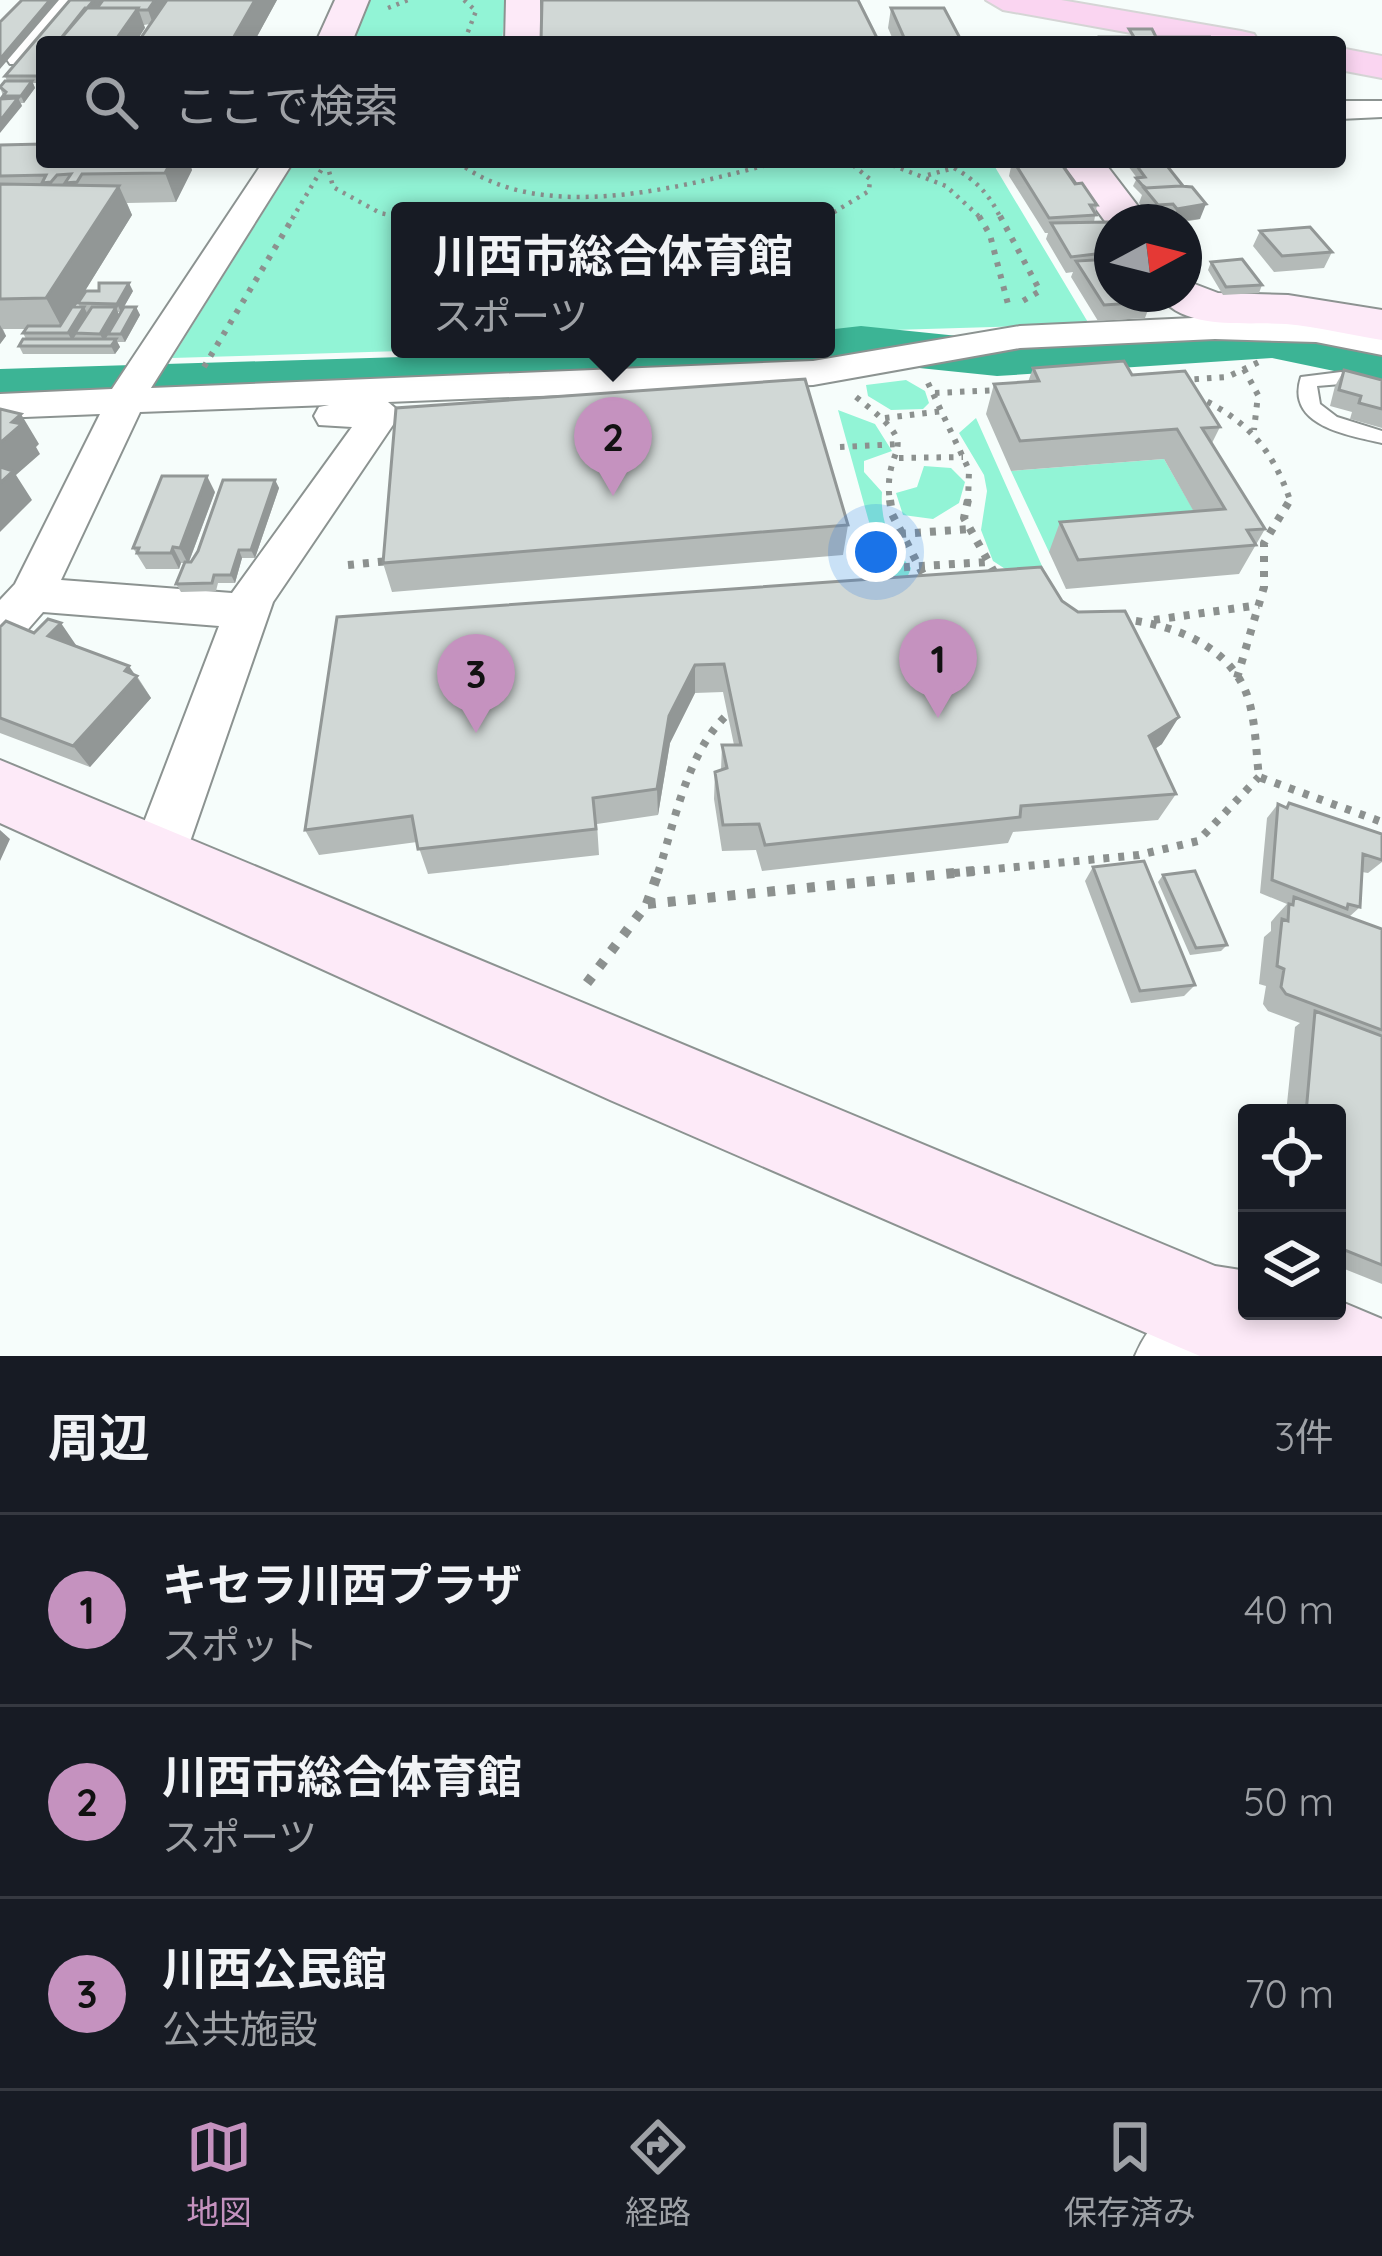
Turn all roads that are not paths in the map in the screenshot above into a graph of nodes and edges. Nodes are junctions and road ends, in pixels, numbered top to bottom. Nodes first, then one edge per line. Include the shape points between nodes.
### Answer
1 (67, 0) edge
2 (352, 0) edge
3 (523, 0) edge
4 (1003, 0) edge
5 (37, 36) edge
6 (337, 36) edge
7 (523, 36) edge
8 (1207, 36) edge
9 (36, 37) edge
10 (19, 58) edge
11 (1346, 60) edge
12 (1382, 67) edge
13 (1382, 109) edge
14 (1346, 110) edge
15 (274, 168) edge
16 (1088, 168) edge
17 (1115, 204) edge
18 (1202, 303) edge
19 (1382, 325) edge
20 (1382, 344) edge
21 (0, 374) edge
22 (1382, 389) edge
23 (130, 393) junction
24 (0, 406) edge
25 (1382, 436) edge
26 (32, 594) junction
27 (248, 611) junction
28 (0, 631) edge
29 (0, 790) edge
30 (157, 860) junction
31 (1262, 1341) edge

1 - 5 street
2 - 6 street
3 - 7 street
4 - 8 main road
9 - 10 street
11 - 12 main road
13 - 14 street
15 - 23 street
16 - 17 street
18 - 19 street
20 - 23 street via 1282,329 1014,321 925,355 844,368 622,382
21 - 23 street
22 - 25 lane via 1328,377 1308,381 1305,394 1325,421
23 - 24 street
23 - 26 street
23 - 27 street via 382,413
26 - 27 street
26 - 28 street
27 - 30 street
29 - 30 street
30 - 31 street

